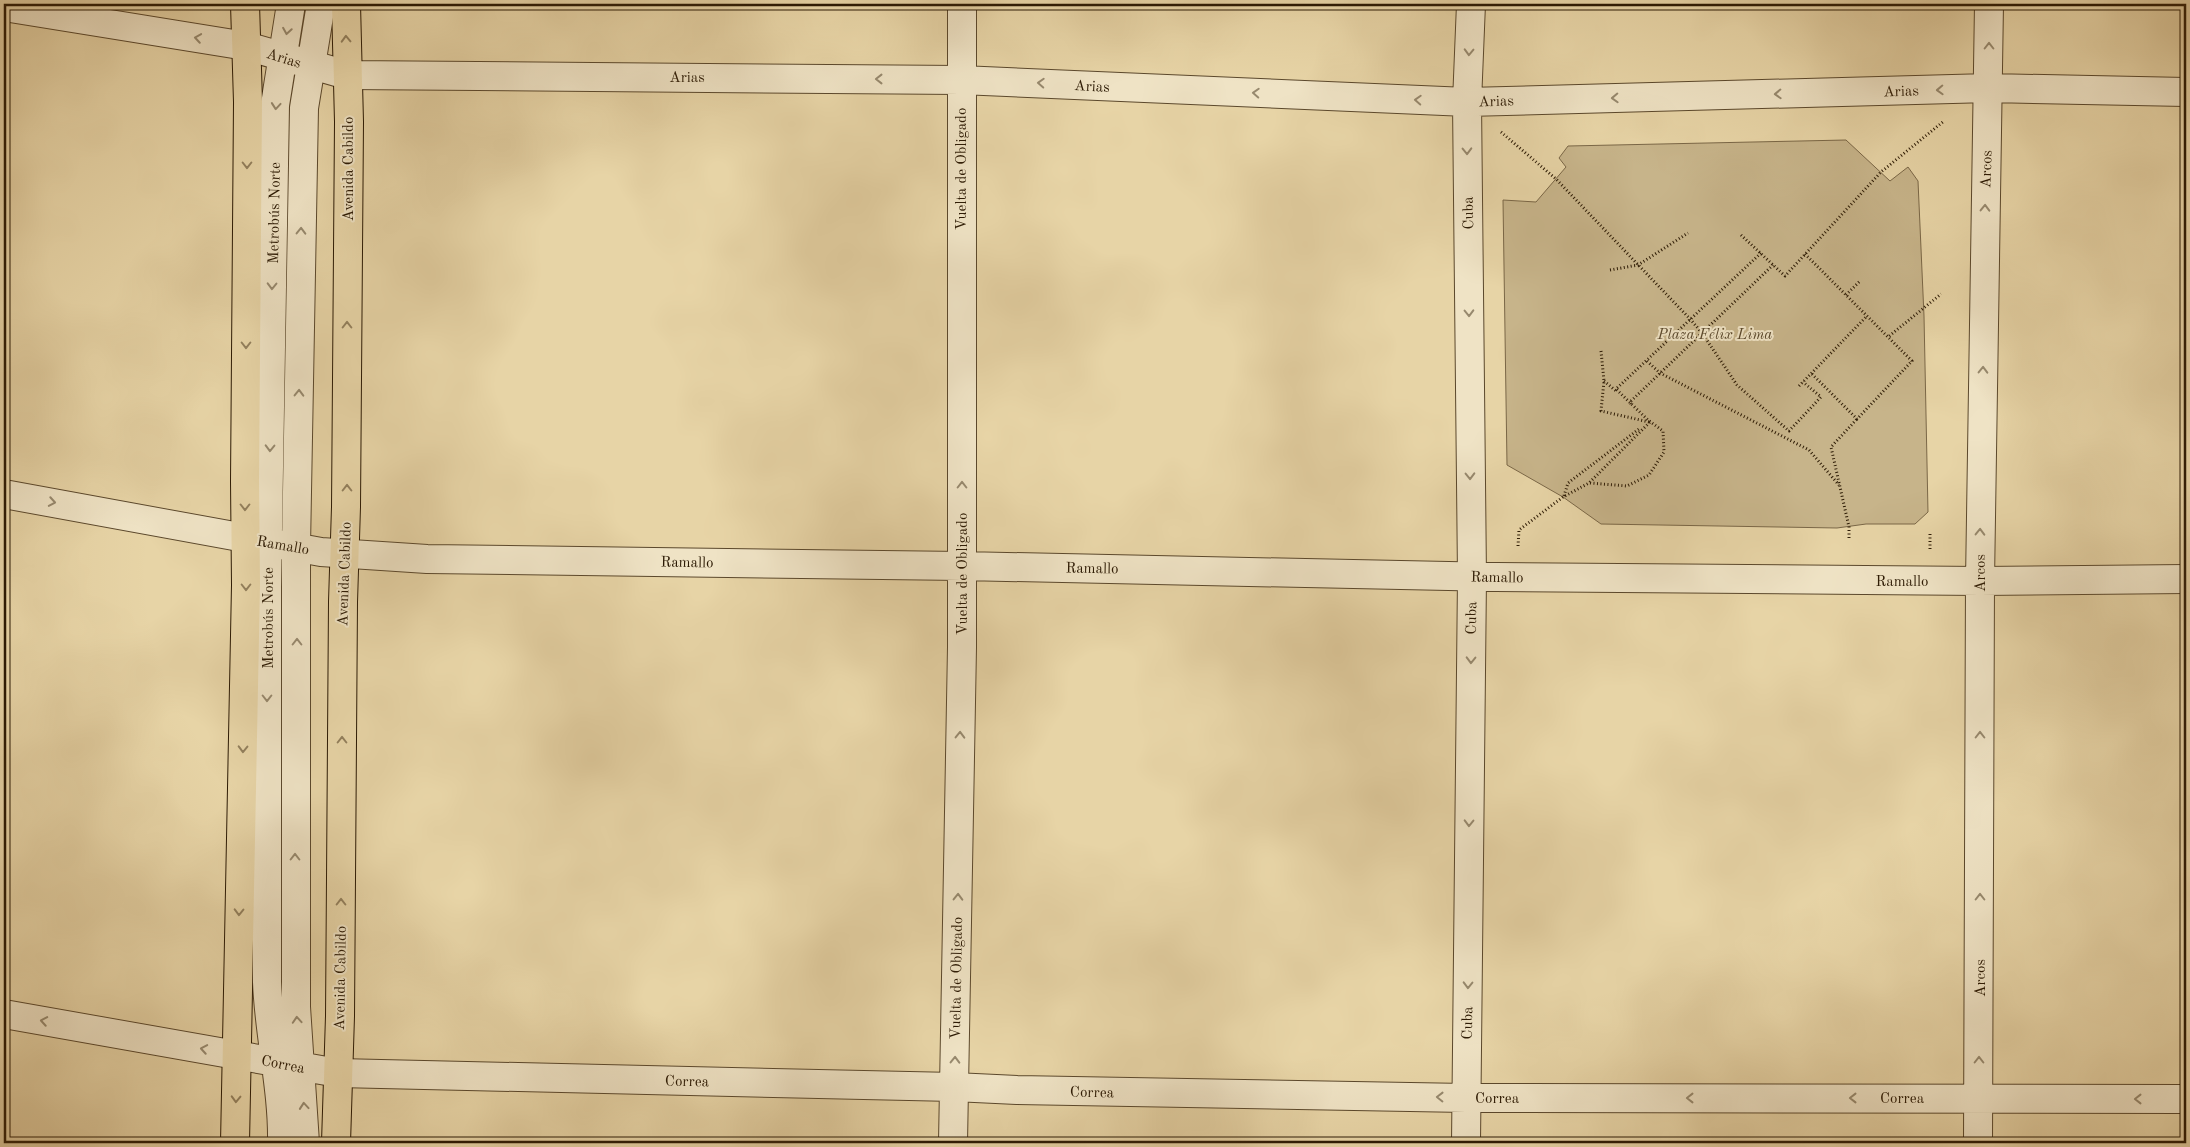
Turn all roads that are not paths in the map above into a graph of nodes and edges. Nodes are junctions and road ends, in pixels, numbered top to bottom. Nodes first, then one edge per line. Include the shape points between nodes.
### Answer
1 (245, 4) edge
2 (291, 4) edge
3 (321, 4) edge
4 (346, 4) edge
5 (962, 4) edge
6 (1471, 4) edge
7 (1989, 4) edge
8 (4, 7) edge
9 (246, 46) junction
10 (283, 58) junction
11 (311, 66) junction
12 (347, 74) junction
13 (961, 80) junction
14 (1989, 88) junction
15 (2186, 92) edge
16 (1467, 102) junction
17 (4, 494) edge
18 (256, 540) junction
19 (296, 547) junction
20 (344, 554) junction
21 (962, 566) junction
22 (1472, 576) junction
23 (2186, 579) edge
24 (1980, 581) junction
25 (4, 1014) edge
26 (237, 1055) junction
27 (288, 1065) junction
28 (338, 1073) junction
29 (954, 1087) junction
30 (1466, 1098) junction
31 (1979, 1098) junction
32 (2186, 1100) edge
33 (235, 1143) edge
34 (282, 1143) edge
35 (305, 1143) edge
36 (336, 1143) edge
37 (953, 1143) edge
38 (1466, 1143) edge
39 (1978, 1143) edge

1 - 9 main road
2 -> 10 street, Metrobús Norte
3 - 11 street, Metrobús Norte
12 -> 4 main road, Avenida Cabildo
5 - 13 street, Vuelta de Obligado
6 -> 16 street, Cuba
14 -> 7 street, Arcos
9 -> 8 street, Arias
9 - 10 street, Arias
9 -> 18 main road
10 - 11 street, Arias
10 -> 18 street, Metrobús Norte via 275,105
11 - 12 street, Arias
19 -> 11 street, Metrobús Norte via 304,108
13 -> 12 street, Arias
20 -> 12 main road, Avenida Cabildo
16 -> 13 street, Arias
21 -> 13 street, Vuelta de Obligado
14 - 15 street, Arias
14 -> 16 street, Arias
24 -> 14 street, Arcos
16 -> 22 street, Cuba
17 -> 18 street, Ramallo
18 - 19 street, Ramallo
18 -> 26 main road via 246,585
18 -> 27 street, Metrobús Norte via 267,982
19 - 20 street, Ramallo
27 -> 19 street, Metrobús Norte via 296,1007
20 - 21 street, Ramallo via 427,560
28 -> 20 main road, Avenida Cabildo
21 - 22 street, Ramallo
29 -> 21 street, Vuelta de Obligado
22 - 24 street, Ramallo
22 -> 30 street, Cuba
23 - 24 street, Ramallo
31 -> 24 street, Arcos
26 -> 25 street, Correa
26 - 27 street, Correa
26 -> 33 main road
27 - 28 street, Correa
27 - 34 street, Metrobús Norte
35 -> 27 street, Metrobús Norte
28 - 29 street, Correa
28 - 36 main road, Avenida Cabildo
30 -> 29 street, Correa
29 - 37 street, Vuelta de Obligado
31 -> 30 street, Correa
30 - 38 street, Cuba
32 -> 31 street, Correa
31 - 39 street, Arcos

